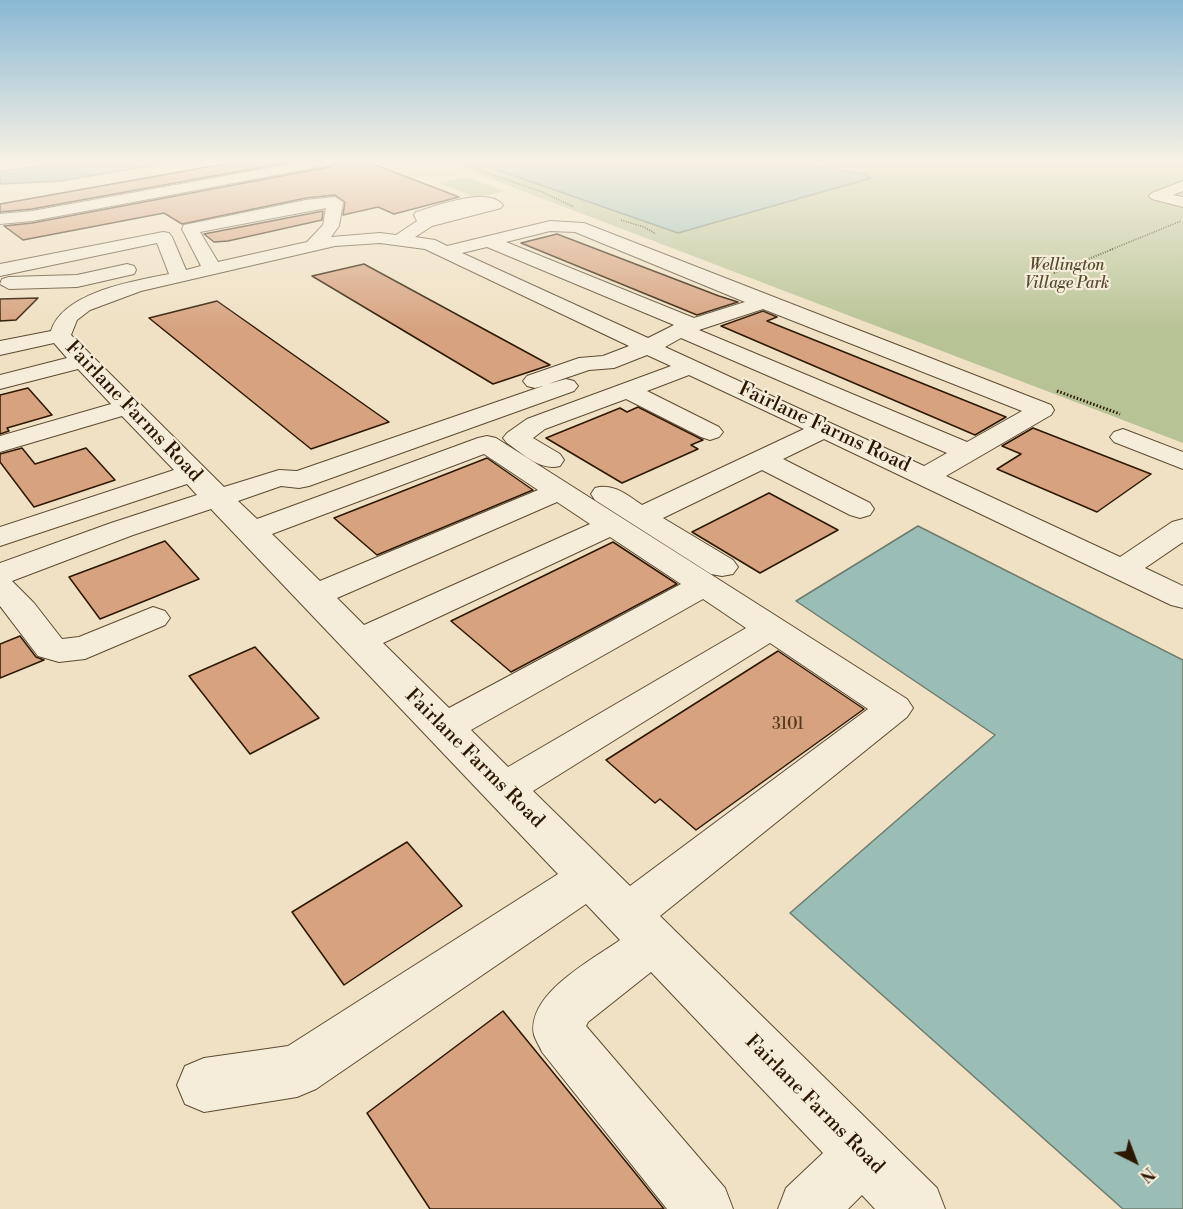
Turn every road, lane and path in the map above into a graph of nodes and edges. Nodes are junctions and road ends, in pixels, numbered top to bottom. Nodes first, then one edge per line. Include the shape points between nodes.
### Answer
1 (17, 217) edge
2 (246, 217) edge
3 (329, 217) edge
4 (0, 219) edge
5 (1183, 220) edge
6 (322, 235) junction
7 (488, 241) junction
8 (239, 245) dead end
9 (448, 251) junction
10 (211, 257) junction
11 (173, 261) junction
12 (0, 270) edge
13 (1054, 273) dead end
14 (0, 283) edge
15 (0, 291) edge
16 (112, 294) junction
17 (764, 302) junction
18 (686, 328) junction
19 (60, 335) junction
20 (650, 346) junction
21 (0, 348) edge
22 (82, 362) junction
23 (606, 363) junction
24 (692, 366) junction
25 (0, 382) edge
26 (627, 390) junction
27 (128, 407) junction
28 (825, 429) junction
29 (710, 432) dead end
30 (1123, 437) dead end
31 (0, 444) edge
32 (968, 452) junction
33 (762, 459) junction
34 (1183, 461) edge
35 (193, 473) junction
36 (926, 476) junction
37 (279, 478) junction
38 (560, 491) junction
39 (217, 499) junction
40 (860, 509) dead end
41 (627, 521) junction
42 (1183, 528) edge
43 (4, 529) edge
44 (250, 532) junction
45 (1123, 569) junction
46 (0, 574) edge
47 (713, 576) junction
48 (313, 596) junction
49 (1183, 598) edge
50 (7, 606) edge
51 (153, 618) dead end
52 (770, 628) junction
53 (358, 641) junction
54 (443, 728) junction
55 (503, 789) junction
56 (590, 877) junction
57 (640, 928) junction
58 (204, 1084) dead end
59 (863, 1154) junction
60 (907, 1206) edge
61 (704, 1209) edge
62 (807, 1209) edge

1 - 4 street
2 - 10 street via 190,229
3 - 6 street
5 - 13 path
6 - 8 street
6 - 9 street, Fairlane Farms Road via 358,239 414,230 429,244
6 - 10 street, Fairlane Farms Road
7 - 9 street
7 - 17 street via 550,226 578,227
7 - 18 street
9 - 20 street, Fairlane Farms Road
10 - 11 street, Fairlane Farms Road
11 - 12 street via 163,237
11 - 14 street via 77,281
11 - 16 street, Fairlane Farms Road
15 - 16 street via 63,289
16 - 19 street, Fairlane Farms Road via 75,311
17 - 18 street
17 - 32 street via 1042,410
18 - 20 street
18 - 32 street
19 - 21 street
19 - 22 street, Fairlane Farms Road
20 - 23 street
20 - 24 street, Fairlane Farms Road
22 - 25 street
22 - 27 street, Fairlane Farms Road
23 - 37 street via 586,363 442,411 282,469
23 - 37 street via 604,372 470,421 299,480
24 - 26 street
24 - 28 street, Fairlane Farms Road
26 - 29 street
26 - 41 street via 536,424 516,438
27 - 31 street
27 - 35 street, Fairlane Farms Road
28 - 33 street
28 - 36 street, Fairlane Farms Road
30 - 34 street
32 - 36 street
33 - 40 street
33 - 41 street
35 - 39 street, Fairlane Farms Road
35 - 43 street
36 - 45 street, Fairlane Farms Road
37 - 39 street
38 - 41 street
38 - 44 street via 487,444
38 - 48 street
39 - 44 street, Fairlane Farms Road
39 - 46 street
41 - 47 street
41 - 53 street
42 - 45 street
44 - 48 street, Fairlane Farms Road
45 - 49 street, Fairlane Farms Road
47 - 52 street
47 - 54 street
48 - 53 street, Fairlane Farms Road
50 - 51 street via 50,648 59,651 85,648
52 - 55 street
52 - 57 street via 894,708
53 - 54 street, Fairlane Farms Road
54 - 55 street, Fairlane Farms Road
55 - 56 street, Fairlane Farms Road
56 - 57 street, Fairlane Farms Road
56 - 58 street via 297,1071
57 - 59 street, Fairlane Farms Road
57 - 61 street via 570,1005 560,1019 560,1035
59 - 60 street, Fairlane Farms Road
59 - 62 street

